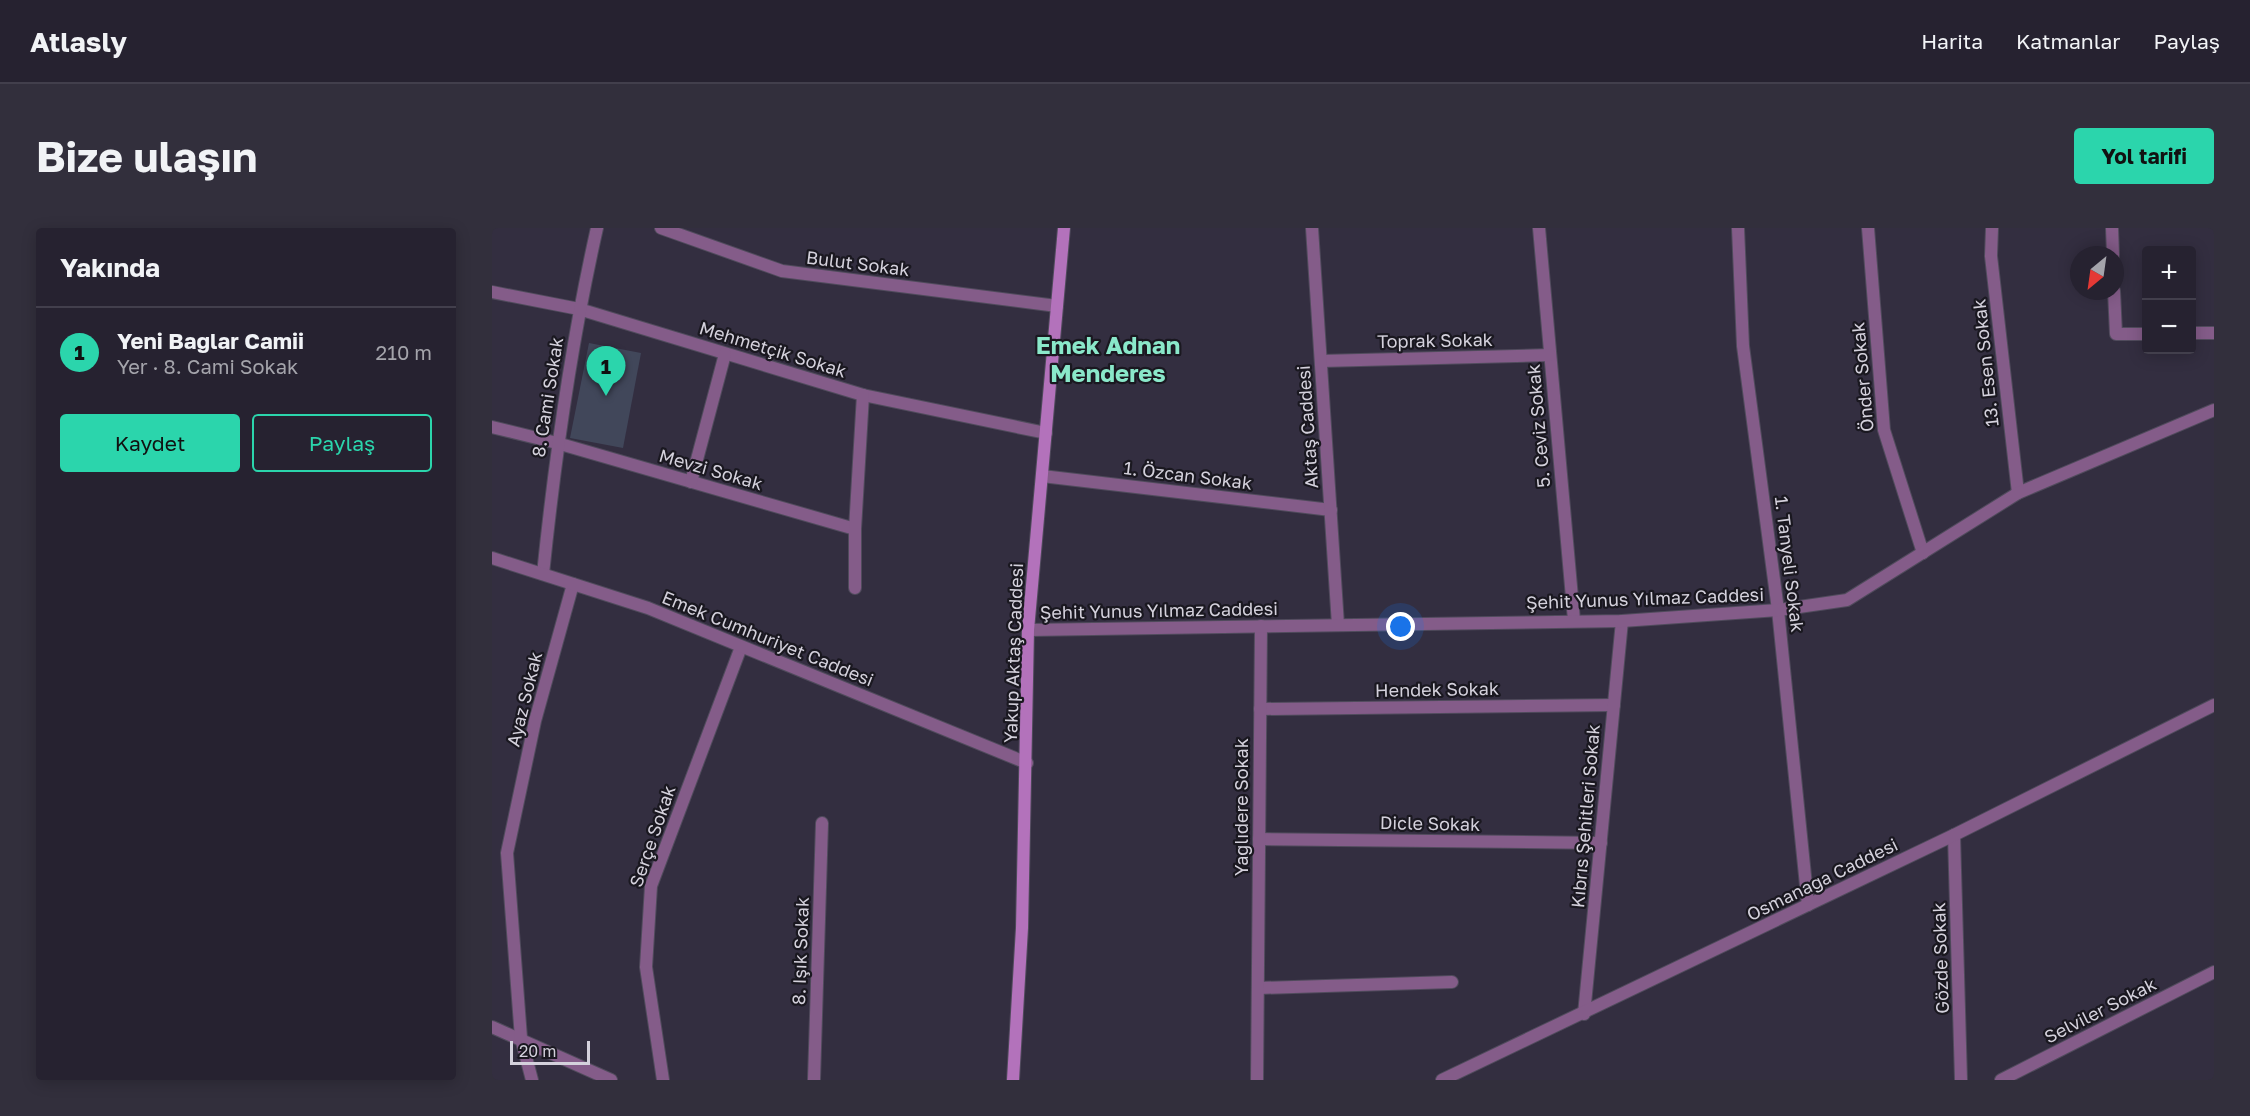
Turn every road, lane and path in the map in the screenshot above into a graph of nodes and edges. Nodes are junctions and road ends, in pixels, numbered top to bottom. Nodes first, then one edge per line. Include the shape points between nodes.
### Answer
1 (597, 228) edge
2 (661, 228) edge
3 (1064, 228) edge
4 (1312, 228) edge
5 (1539, 228) edge
6 (1738, 228) edge
7 (1868, 228) edge
8 (1992, 228) edge
9 (2112, 228) edge
10 (2113, 246) edge
11 (492, 291) edge
12 (2114, 300) edge
13 (1057, 306) junction
14 (579, 309) junction
15 (2196, 333) edge
16 (2214, 333) edge
17 (2142, 334) edge
18 (724, 354) junction
19 (1550, 356) junction
20 (1321, 361) junction
21 (863, 395) junction
22 (2214, 410) edge
23 (492, 427) edge
24 (1046, 433) junction
25 (557, 443) junction
26 (1042, 476) junction
27 (691, 482) junction
28 (2018, 493) junction
29 (1331, 510) junction
30 (855, 529) junction
31 (1923, 553) junction
32 (492, 558) edge
33 (543, 574) junction
34 (573, 584) junction
35 (855, 588) dead end
36 (1778, 610) junction
37 (1574, 620) junction
38 (1622, 621) junction
39 (1338, 625) junction
40 (1261, 626) junction
41 (1028, 630) junction
42 (741, 647) junction
43 (1614, 705) junction
44 (2214, 705) edge
45 (1260, 710) junction
46 (1027, 763) junction
47 (822, 823) dead end
48 (1954, 835) junction
49 (1259, 839) junction
50 (1600, 843) junction
51 (1808, 905) junction
52 (2214, 972) edge
53 (1452, 982) dead end
54 (1258, 988) junction
55 (1584, 1014) junction
56 (492, 1028) edge
57 (521, 1038) junction
58 (532, 1080) edge
59 (611, 1080) edge
60 (663, 1080) edge
61 (814, 1080) edge
62 (1013, 1080) edge
63 (1257, 1080) edge
64 (1442, 1080) edge
65 (1961, 1080) edge
66 (2001, 1080) edge

1 - 14 street, 8. Cami Sokak
2 - 13 street, Bulut Sokak via 782,271
3 - 13 main road, Yakup Aktaş Caddesi
4 - 20 street, Aktaş Caddesi
5 - 19 street, 5. Ceviz Sokak
6 - 36 street, 1. Tanyeli Sokak via 1743,346
7 - 31 street, Önder Sokak via 1884,430
8 - 28 street, 13. Esen Sokak
9 - 10 street
11 - 14 street, Mehmetçik Sokak
12 - 17 street via 2116,334
13 - 24 main road, Yakup Aktaş Caddesi
14 - 18 street, Mehmetçik Sokak
14 - 25 street, 8. Cami Sokak
15 - 16 street
18 - 21 street, Mehmetçik Sokak
18 - 27 street
19 - 20 street, Toprak Sokak
19 - 37 street, 5. Ceviz Sokak
20 - 29 street, Aktaş Caddesi
21 - 24 street, Mehmetçik Sokak
21 - 30 street
22 - 28 street, Şehit Yunus Yılmaz Caddesi
23 - 25 street, Mevzi Sokak
24 - 26 main road, Yakup Aktaş Caddesi
25 - 27 street, Mevzi Sokak
25 - 33 street, 8. Cami Sokak
26 - 29 street, 1. Özcan Sokak
26 - 41 main road, Yakup Aktaş Caddesi
27 - 30 street, Mevzi Sokak
28 - 31 street, Şehit Yunus Yılmaz Caddesi
29 - 39 street, Aktaş Caddesi
30 - 35 street
31 - 36 street, Şehit Yunus Yılmaz Caddesi via 1847,600
32 - 33 street, Emek Cumhuriyet Caddesi
33 - 34 street, Emek Cumhuriyet Caddesi
34 - 42 street, Emek Cumhuriyet Caddesi via 648,608
34 - 57 street, Ayaz Sokak via 535,721 507,852
36 - 38 street, Şehit Yunus Yılmaz Caddesi
36 - 51 street, 1. Tanyeli Sokak
37 - 38 street, Şehit Yunus Yılmaz Caddesi
37 - 39 street, Şehit Yunus Yılmaz Caddesi
38 - 43 street, Kıbrıs Şehitleri Sokak
39 - 40 street, Şehit Yunus Yılmaz Caddesi
40 - 41 street, Şehit Yunus Yılmaz Caddesi
40 - 45 street, Yağlıdere Sokak
41 - 46 main road, Yakup Aktaş Caddesi
42 - 46 street, Emek Cumhuriyet Caddesi
42 - 60 street, Serçe Sokak via 651,886 646,967
43 - 45 street, Hendek Sokak
43 - 50 street, Kıbrıs Şehitleri Sokak
44 - 48 street, Osmanağa Caddesi
45 - 49 street, Yağlıdere Sokak
46 - 62 main road, Yakup Aktaş Caddesi
47 - 61 street, 8. Işık Sokak
48 - 51 street, Osmanağa Caddesi
48 - 65 street, Gözde Sokak
49 - 50 street, Dicle Sokak
49 - 54 street, Yağlıdere Sokak
50 - 55 street, Kıbrıs Şehitleri Sokak
51 - 55 street, Osmanağa Caddesi
52 - 66 street, Selviler Sokak
53 - 54 street
54 - 63 street, Yağlıdere Sokak
55 - 64 street, Osmanağa Caddesi
56 - 57 street
57 - 58 street, Ayaz Sokak
57 - 59 street

